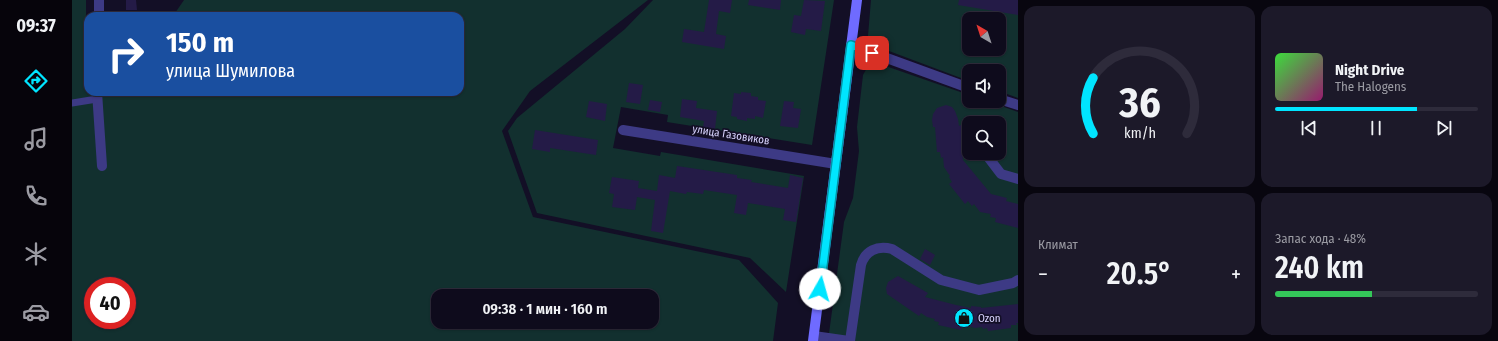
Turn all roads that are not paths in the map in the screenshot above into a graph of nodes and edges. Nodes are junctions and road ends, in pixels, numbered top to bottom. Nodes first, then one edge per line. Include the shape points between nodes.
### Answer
1 (99, 0) edge
2 (857, 0) edge
3 (99, 12) edge
4 (851, 45) junction
5 (962, 85) edge
6 (94, 96) edge
7 (97, 96) edge
8 (1006, 101) edge
9 (72, 103) edge
10 (1018, 105) edge
11 (623, 130) dead end
12 (991, 160) edge
13 (836, 164) junction
14 (102, 166) dead end
15 (1018, 179) edge
16 (1018, 280) edge
17 (813, 339) edge
18 (849, 341) edge

1 - 3 street
2 - 4 street
4 - 5 street
4 - 13 street
6 - 9 lane
7 - 14 street
8 - 10 street
11 - 13 street, улица Газовиков
12 - 15 street via 1002,174
13 - 17 street
16 - 18 street via 979,290 941,280 892,249 877,248 865,256 861,265
17 - 18 street

